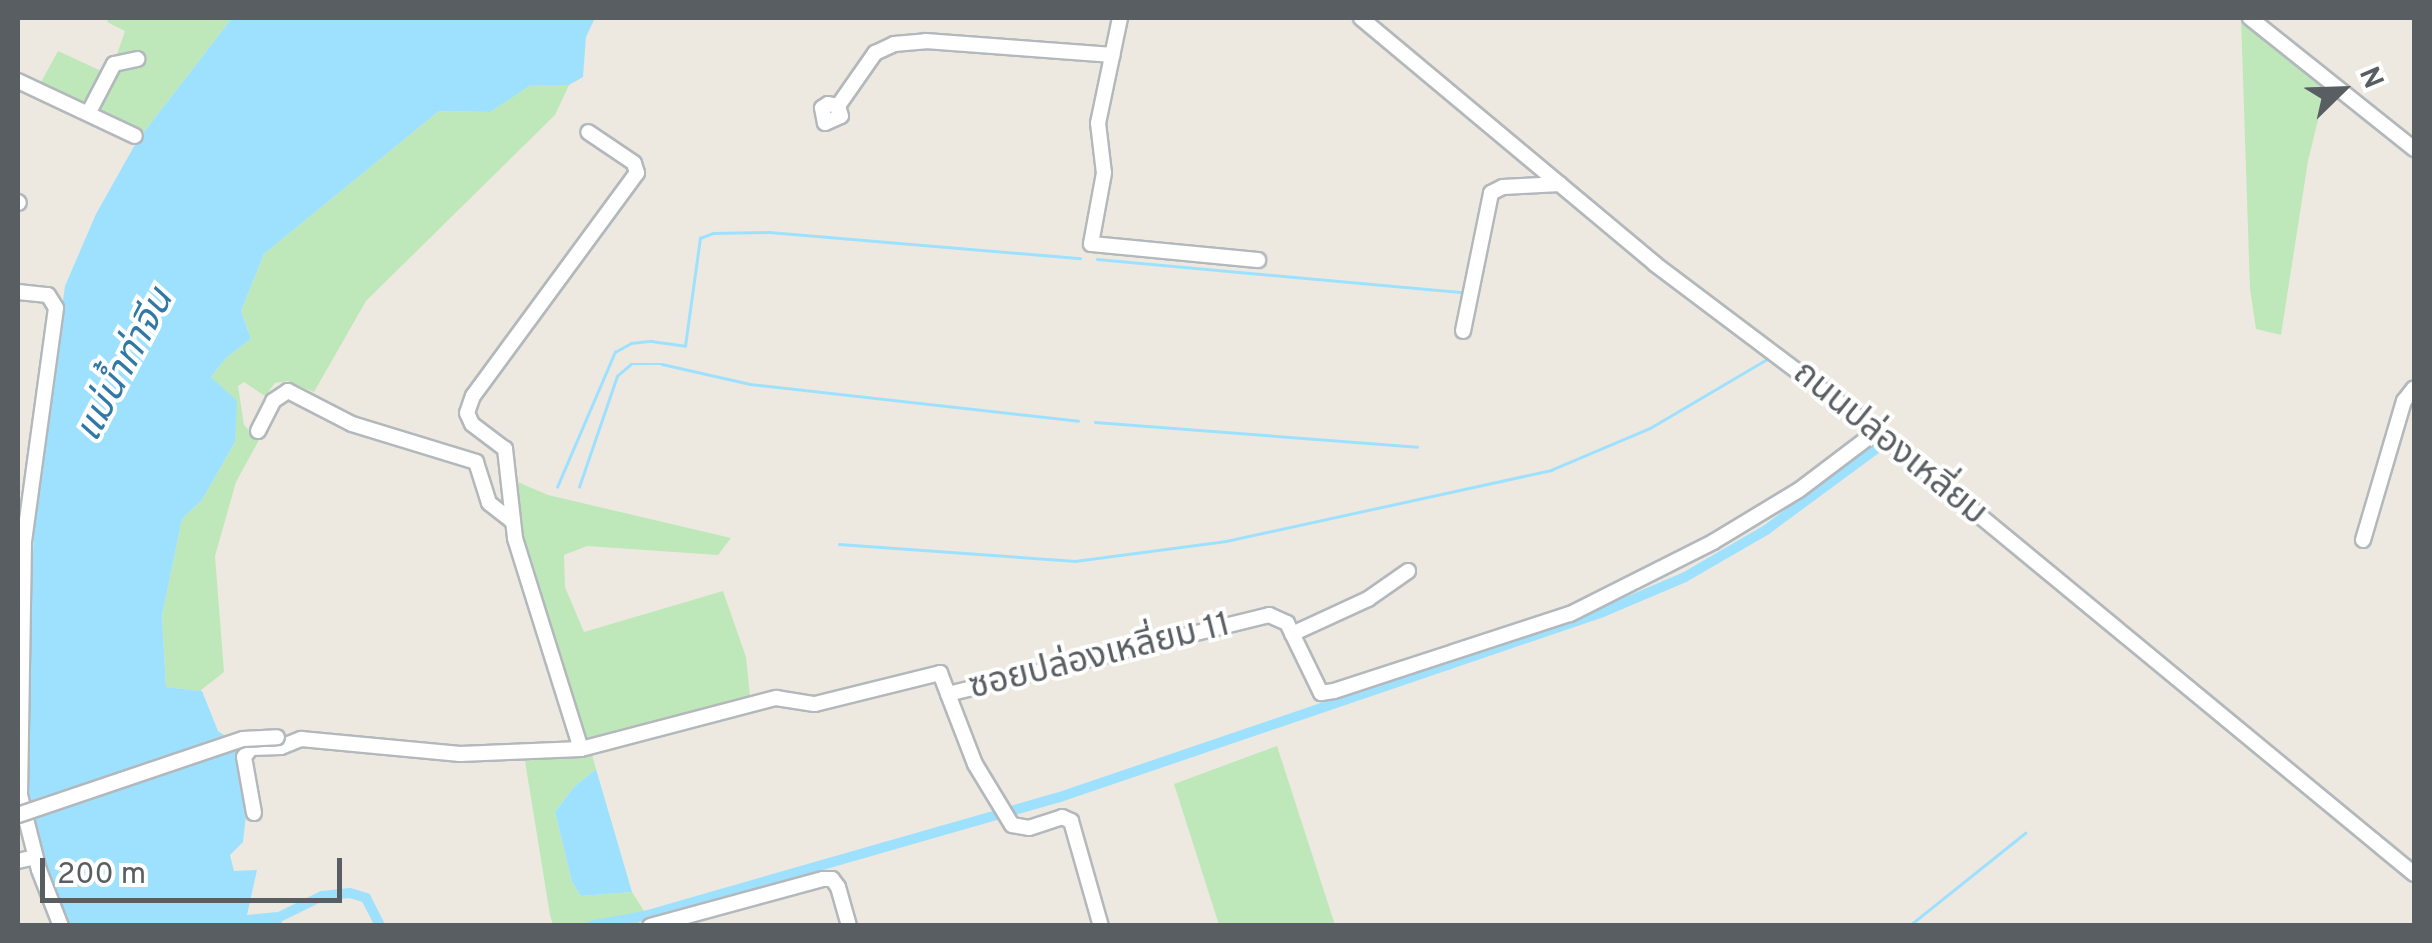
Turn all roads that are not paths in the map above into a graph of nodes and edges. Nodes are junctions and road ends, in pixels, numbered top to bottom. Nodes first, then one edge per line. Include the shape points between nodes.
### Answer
1 (1120, 18) edge
2 (1361, 18) edge
3 (2250, 18) edge
4 (1112, 55) junction
5 (137, 59) dead end
6 (18, 81) edge
7 (838, 106) dead end
8 (89, 112) junction
9 (588, 132) dead end
10 (135, 136) dead end
11 (2414, 149) edge
12 (1560, 184) junction
13 (1258, 260) dead end
14 (18, 292) edge
15 (1464, 331) dead end
16 (2414, 388) edge
17 (258, 431) dead end
18 (1876, 431) junction
19 (511, 520) junction
20 (2363, 540) dead end
21 (1408, 571) dead end
22 (1292, 634) junction
23 (948, 694) junction
24 (301, 739) junction
25 (581, 749) junction
26 (254, 814) dead end
27 (18, 815) edge
28 (35, 857) junction
29 (18, 861) edge
30 (2414, 874) edge
31 (60, 926) edge
32 (650, 926) edge
33 (850, 926) edge
34 (1101, 926) edge

1 - 4 street
2 - 12 street, ถนนปล่องเหลี่ยม
3 - 11 street
4 - 7 street via 894,44 874,53
4 - 13 street via 1098,123 1104,173 1091,244
5 - 8 street via 114,64
6 - 8 street
8 - 10 street
9 - 19 street via 634,163 637,173 468,406 470,422 505,449
12 - 15 street via 1491,193
12 - 18 street, ถนนปล่องเหลี่ยม
14 - 28 street via 48,294 56,308 24,541 20,632 20,795
16 - 20 street via 2404,401
17 - 19 street via 272,401 288,392 352,424 476,462 489,503
18 - 22 street via 1799,490 1713,542 1570,614 1322,692
18 - 30 street, ถนนปล่องเหลี่ยม
19 - 25 street
21 - 22 street
22 - 23 street, ซอยปล่องเหลี่ยม 11 via 1280,616 1270,615
23 - 25 street, ซอยปล่องเหลี่ยม 11 via 940,673 815,704 776,698
23 - 34 street via 975,764 1012,825 1070,821
24 - 25 street, ซอยปล่องเหลี่ยม 11 via 460,754
24 - 26 street, ซอยปล่องเหลี่ยม 11 via 244,752
24 - 27 street, bridge via 250,737
28 - 29 street
28 - 31 street
32 - 33 street via 823,878 838,887

